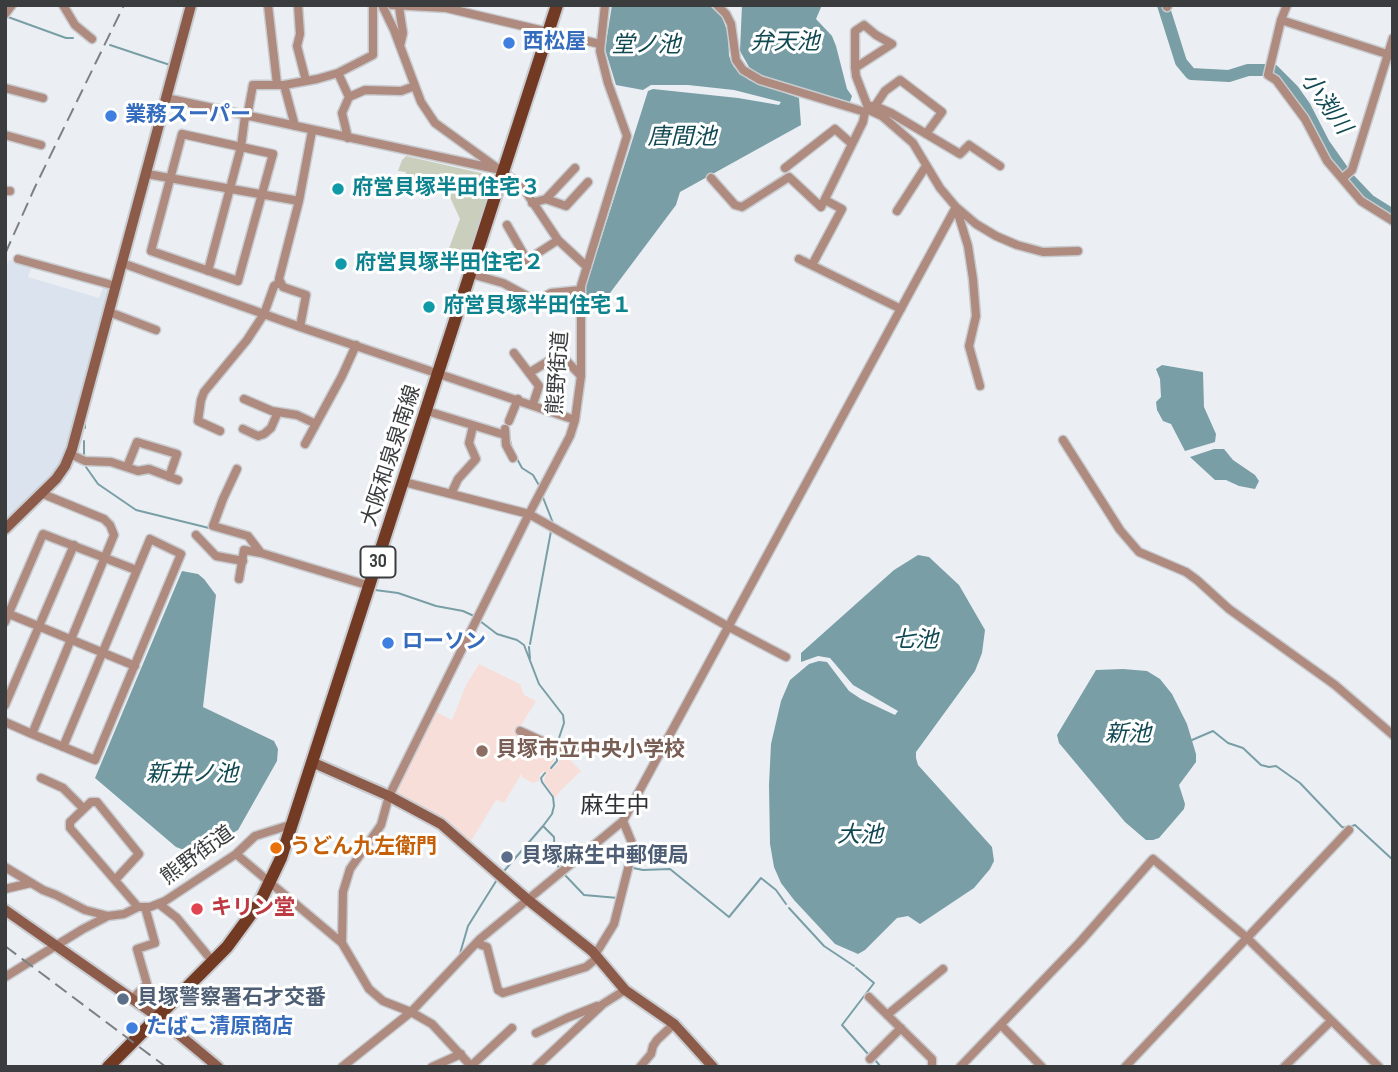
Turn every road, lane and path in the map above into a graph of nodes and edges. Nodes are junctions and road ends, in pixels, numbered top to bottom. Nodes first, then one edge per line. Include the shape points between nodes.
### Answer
1 (12, 5) edge
2 (63, 5) edge
3 (191, 5) edge
4 (268, 5) edge
5 (298, 5) edge
6 (373, 5) edge
7 (382, 5) edge
8 (558, 5) edge
9 (605, 5) edge
10 (717, 5) edge
11 (1287, 5) edge
12 (396, 6) edge
13 (447, 7) edge
14 (5, 14) edge
15 (1281, 19) junction
16 (548, 33) junction
17 (1393, 38) edge
18 (92, 39) dead end
19 (600, 44) junction
20 (400, 46) junction
21 (1390, 55) edge
22 (855, 68) junction
23 (338, 73) junction
24 (306, 81) junction
25 (280, 84) junction
26 (415, 86) junction
27 (5, 88) edge
28 (349, 97) junction
29 (43, 98) dead end
30 (166, 98) junction
31 (869, 108) junction
32 (246, 117) junction
33 (295, 126) junction
34 (312, 131) junction
35 (926, 134) junction
36 (5, 135) edge
37 (348, 138) junction
38 (852, 144) junction
39 (41, 145) dead end
40 (241, 147) junction
41 (926, 166) junction
42 (1000, 166) dead end
43 (575, 167) dead end
44 (785, 168) dead end
45 (502, 171) junction
46 (147, 174) junction
47 (711, 178) dead end
48 (1342, 178) junction
49 (170, 179) junction
50 (588, 182) dead end
51 (230, 190) junction
52 (261, 195) junction
53 (546, 199) junction
54 (825, 200) junction
55 (299, 201) junction
56 (532, 203) junction
57 (956, 207) junction
58 (897, 211) dead end
59 (1393, 221) edge
60 (507, 226) dead end
61 (558, 240) junction
62 (1078, 251) dead end
63 (18, 259) dead end
64 (799, 260) dead end
65 (122, 263) junction
66 (812, 265) junction
67 (587, 267) junction
68 (208, 271) junction
69 (471, 274) junction
70 (281, 282) junction
71 (116, 286) junction
72 (581, 290) junction
73 (901, 309) junction
74 (109, 312) junction
75 (264, 314) junction
76 (300, 327) junction
77 (156, 330) dead end
78 (356, 345) junction
79 (514, 353) dead end
80 (439, 373) junction
81 (530, 373) junction
82 (581, 376) junction
83 (980, 386) dead end
84 (244, 399) dead end
85 (518, 399) junction
86 (534, 404) junction
87 (427, 411) junction
88 (278, 412) junction
89 (575, 420) junction
90 (316, 424) junction
91 (473, 426) junction
92 (243, 429) dead end
93 (506, 429) junction
94 (220, 431) dead end
95 (1063, 440) dead end
96 (305, 444) dead end
97 (70, 454) junction
98 (513, 458) dead end
99 (127, 467) junction
100 (237, 469) dead end
101 (404, 482) junction
102 (43, 494) junction
103 (451, 494) junction
104 (529, 513) junction
105 (5, 529) edge
106 (196, 535) dead end
107 (74, 545) junction
108 (261, 553) junction
109 (105, 558) junction
110 (243, 561) junction
111 (136, 570) junction
112 (239, 579) dead end
113 (370, 586) junction
114 (7, 618) edge
115 (39, 627) junction
116 (729, 627) junction
117 (71, 640) junction
118 (102, 653) junction
119 (786, 657) dead end
120 (135, 666) junction
121 (5, 705) edge
122 (5, 722) edge
123 (520, 731) dead end
124 (32, 734) junction
125 (1393, 735) edge
126 (599, 744) dead end
127 (63, 747) junction
128 (314, 763) junction
129 (41, 778) dead end
130 (389, 796) junction
131 (83, 808) junction
132 (624, 821) junction
133 (293, 824) junction
134 (1349, 830) dead end
135 (236, 854) junction
136 (5, 867) edge
137 (115, 880) junction
138 (31, 883) junction
139 (270, 883) junction
140 (5, 889) edge
141 (528, 900) junction
142 (159, 904) junction
143 (141, 907) junction
144 (5, 910) edge
145 (108, 916) junction
146 (1246, 937) junction
147 (342, 943) junction
148 (476, 943) junction
149 (57, 946) junction
150 (596, 956) junction
151 (213, 962) junction
152 (943, 970) dead end
153 (5, 977) edge
154 (625, 990) junction
155 (869, 998) dead end
156 (132, 999) junction
157 (603, 1004) junction
158 (411, 1012) junction
159 (887, 1015) junction
160 (158, 1017) junction
161 (1331, 1021) junction
162 (674, 1024) junction
163 (1001, 1025) junction
164 (512, 1028) dead end
165 (901, 1028) junction
166 (536, 1033) dead end
167 (461, 1054) junction
168 (872, 1058) dead end
169 (347, 1066) edge
170 (108, 1067) edge
171 (218, 1067) edge
172 (432, 1067) edge
173 (471, 1067) edge
174 (536, 1067) edge
175 (640, 1067) edge
176 (713, 1067) edge
177 (932, 1067) edge
178 (960, 1067) edge
179 (1042, 1067) edge
180 (1125, 1067) edge
181 (1284, 1067) edge
182 (1378, 1067) edge

1 - 14 street
2 - 18 street via 75,25
3 - 30 street
4 - 25 street
5 - 24 street via 297,46
6 - 23 street via 373,55
7 - 20 street
8 - 16 main road, 大阪和泉泉南線 / 30
9 - 19 street, 熊野街道
10 - 31 street via 731,24 736,60 743,69 760,80
11 - 15 street
12 - 13 street
12 - 20 street via 403,33
13 - 16 street
15 - 21 street
15 - 48 street via 1268,75 1305,119
16 - 19 street
16 - 45 main road, 大阪和泉泉南線 / 30
17 - 21 street
19 - 67 street, 熊野街道 via 627,136
20 - 26 street
21 - 48 street via 1352,170
22 - 22 street via 883,50 892,44 864,25 855,31
22 - 31 street
23 - 24 street
23 - 28 street
24 - 25 street
25 - 32 street via 253,85
25 - 33 street
26 - 28 street via 401,91 365,90
26 - 45 street via 435,122
27 - 29 street
28 - 37 street via 342,113
30 - 32 street
30 - 46 street
31 - 35 street via 891,113
31 - 35 street via 900,80 942,112
31 - 38 street
31 - 41 street via 913,143
32 - 33 street
32 - 40 street
33 - 34 street
34 - 37 street
34 - 55 street
35 - 42 street via 960,155 969,145
36 - 39 street
37 - 45 street
38 - 44 street via 835,129
38 - 54 street
40 - 49 street via 182,134
40 - 51 street
40 - 52 street via 273,154
41 - 57 street
41 - 58 street
43 - 53 street
45 - 56 street via 522,186
45 - 69 main road, 大阪和泉泉南線 / 30
46 - 49 street
46 - 65 street
47 - 54 street via 741,207 789,177 821,207
48 - 59 street via 1361,201
49 - 51 street
49 - 68 street via 152,251
50 - 53 street via 566,206
51 - 52 street
51 - 68 street
52 - 55 street
52 - 68 street via 238,281
53 - 56 street
54 - 66 street via 842,209
55 - 70 street
56 - 61 street
57 - 62 street via 976,224 1017,245 1043,252
57 - 73 street
57 - 83 street via 973,279 976,316 969,346
60 - 61 street via 527,260
61 - 67 street
63 - 71 street
64 - 66 street
65 - 71 street
65 - 75 street
66 - 73 street
67 - 72 street, 熊野街道
69 - 72 street via 503,283 531,301 551,293
69 - 80 main road, 大阪和泉泉南線 / 30
70 - 75 street via 274,286
70 - 76 street via 283,287 306,295
71 - 74 street
72 - 82 street, 熊野街道
73 - 116 street
74 - 77 street
74 - 97 street
75 - 76 street
75 - 94 street via 204,392 198,421
76 - 78 street
78 - 80 street
78 - 90 street
79 - 81 street
80 - 85 street
80 - 87 main road, 大阪和泉泉南線 / 30
81 - 82 street via 560,354
81 - 86 street via 539,386
82 - 89 street, 熊野街道
84 - 88 street
85 - 86 street
85 - 93 street
86 - 89 street
87 - 91 street
87 - 101 main road, 大阪和泉泉南線 / 30
88 - 90 street
88 - 92 street via 264,435
89 - 104 street, 熊野街道
90 - 96 street
91 - 93 street
91 - 103 street via 470,443 476,459
93 - 98 street
95 - 125 street via 1139,552 1186,572
97 - 99 street
97 - 102 street
99 - 99 street via 174,478 177,454 137,442
100 - 108 street via 213,526 248,536
101 - 103 street
101 - 113 main road, 大阪和泉泉南線 / 30
102 - 105 street
102 - 109 street via 110,524 114,535
103 - 104 street
104 - 116 street
104 - 130 street, 熊野街道
106 - 110 street via 216,556
107 - 109 street
107 - 114 street via 43,534
107 - 115 street
108 - 110 street via 244,550
108 - 113 street
109 - 111 street
109 - 117 street
110 - 112 street
111 - 118 street
111 - 120 street via 149,539 181,554
113 - 128 main road, 大阪和泉泉南線 / 30
114 - 115 street
115 - 117 street
115 - 121 street
116 - 119 street
116 - 132 street
117 - 118 street
117 - 124 street
118 - 120 street
118 - 127 street
120 - 127 street via 96,760
122 - 124 street
123 - 126 street via 564,751
124 - 127 street
128 - 130 street
128 - 133 main road, 大阪和泉泉南線 / 30
129 - 131 street via 64,788
130 - 141 street via 441,824
130 - 147 street, 熊野街道 via 381,825 350,869 343,892
131 - 137 street via 70,822 71,828
131 - 137 street via 97,802 139,854
132 - 141 street
132 - 150 street via 632,853 614,924
133 - 135 street, 熊野街道 via 255,836
133 - 139 main road, 大阪和泉泉南線 / 30
134 - 146 street
135 - 139 street
135 - 142 street, 熊野街道
136 - 138 street
137 - 143 street
138 - 140 street
138 - 145 street via 85,910
139 - 147 street
139 - 151 main road, 大阪和泉泉南線 / 30 via 247,921
141 - 148 street
141 - 150 street
142 - 143 street, 熊野街道
142 - 151 street via 177,918
143 - 145 street, 熊野街道
143 - 156 street via 155,943 137,949 147,984
144 - 149 street
145 - 149 street, 熊野街道
146 - 161 street
146 - 163 street via 1153,859
146 - 180 street
147 - 158 street via 369,989 383,1001
148 - 150 street via 487,947 498,990 503,993 586,967
148 - 158 street
149 - 153 street, 熊野街道
149 - 156 street
150 - 154 street
151 - 160 main road, 大阪和泉泉南線 / 30
152 - 159 street
154 - 157 street
154 - 162 street
155 - 159 street
156 - 160 street
157 - 166 street
157 - 174 street
158 - 167 street via 432,1024
158 - 169 street
159 - 165 street
160 - 170 main road, 大阪和泉泉南線 / 30
160 - 171 street
161 - 181 street
161 - 182 street
162 - 175 street
162 - 176 street
163 - 178 street
163 - 179 street
164 - 173 street
165 - 168 street
165 - 177 street via 932,1059
167 - 172 street
167 - 173 street

